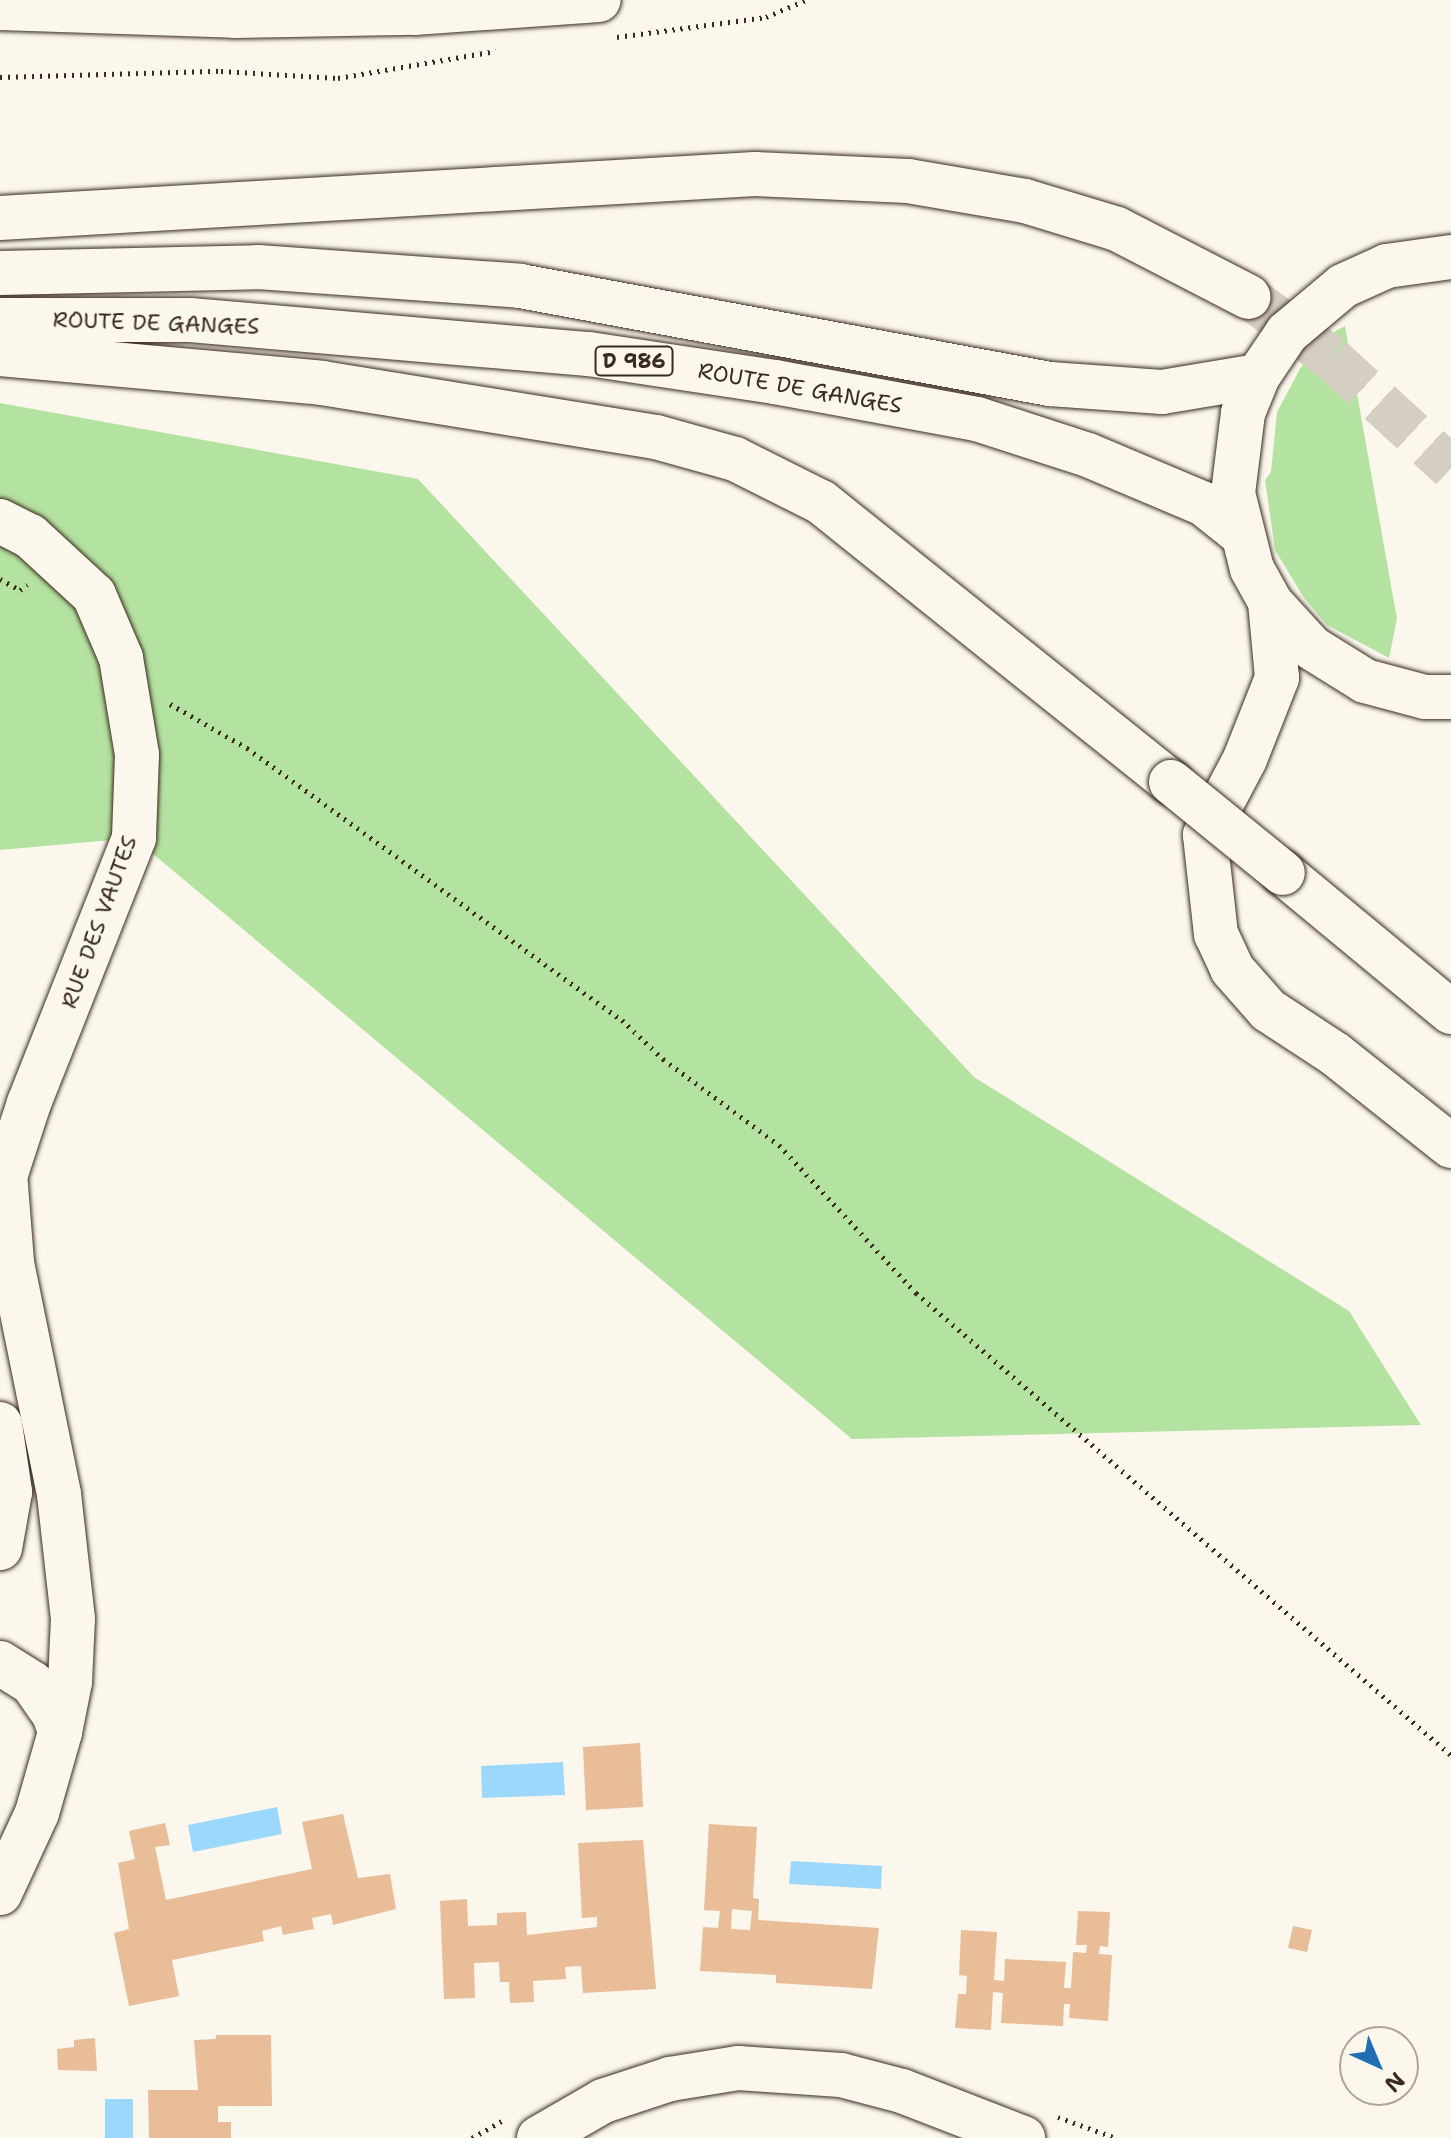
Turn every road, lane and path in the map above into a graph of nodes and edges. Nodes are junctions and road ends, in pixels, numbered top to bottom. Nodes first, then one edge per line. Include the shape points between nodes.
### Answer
1 (599, 0) edge
2 (0, 8) edge
3 (0, 218) edge
4 (1451, 257) edge
5 (0, 273) edge
6 (1249, 297) tunnel mouth
7 (0, 320) edge
8 (0, 354) edge
9 (1258, 376) junction
10 (0, 521) edge
11 (1239, 532) junction
12 (1270, 602) junction
13 (124, 678) junction
14 (1451, 697) edge
15 (1451, 1012) edge
16 (1451, 1146) edge
17 (2, 1183) edge
18 (0, 1424) edge
19 (0, 1548) edge
20 (0, 1663) edge
21 (60, 1732) junction
22 (1451, 1755) edge
23 (0, 1893) edge
24 (539, 2138) edge
25 (1023, 2138) edge

1 - 2 main road via 295,15
3 - 6 main road via 755,174 908,181 1025,201 1117,229
4 - 9 main road via 1387,266 1343,286 1287,333
5 - 9 main road, D 986 via 258,267 520,286 1050,384 1162,392
7 - 11 main road, ROUTE DE GANGES / D 986 via 190,320 589,354 775,382 977,419 1088,455 1204,504
8 - 15 main road, bridge via 322,383 656,437 735,459 821,502
9 - 11 main road via 1234,452
10 - 13 main road, RUE DES VAUTES via 30,536 94,595
11 - 12 main road
12 - 14 main road via 1312,648 1365,681 1425,697
12 - 16 main road via 1277,678 1245,759 1205,835 1216,934 1232,969 1268,1010 1335,1054
13 - 17 main road, RUE DES VAUTES via 137,755 134,838
13 - 22 path via 247,748 622,1020 663,1059 779,1145 916,1293
17 - 21 main road, RUE DES VAUTES via 12,1262 69,1555 70,1682
18 - 19 main road via 10,1492
20 - 21 main road via 32,1683
21 - 23 main road, RUE DES VAUTES via 37,1813
24 - 25 main road via 603,2101 670,2079 738,2068 841,2075 902,2091

